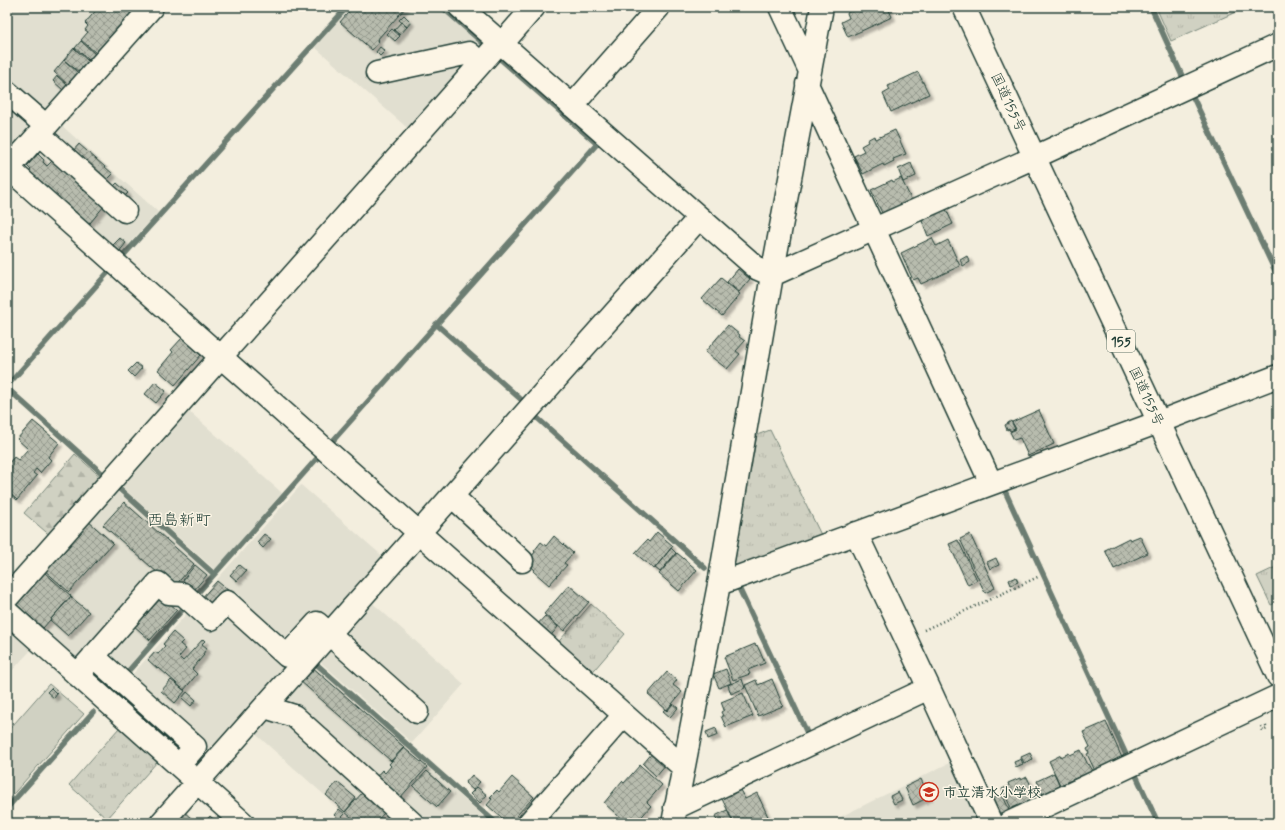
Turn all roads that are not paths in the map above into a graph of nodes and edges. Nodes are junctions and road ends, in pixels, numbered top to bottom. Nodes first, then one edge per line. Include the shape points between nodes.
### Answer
1 (152, 7) edge
2 (460, 7) edge
3 (534, 7) edge
4 (659, 7) edge
5 (780, 7) edge
6 (822, 7) edge
7 (964, 7) edge
8 (500, 44) junction
9 (1278, 45) edge
10 (480, 63) junction
11 (377, 73) dead end
12 (809, 78) junction
13 (7, 92) edge
14 (572, 106) junction
15 (42, 130) junction
16 (1035, 157) junction
17 (8, 168) edge
18 (126, 211) dead end
19 (699, 218) junction
20 (874, 230) junction
21 (772, 275) junction
22 (221, 357) junction
23 (1278, 376) edge
24 (1159, 422) junction
25 (991, 483) junction
26 (452, 496) junction
27 (419, 533) junction
28 (856, 533) junction
29 (522, 561) dead end
30 (719, 584) junction
31 (7, 598) edge
32 (7, 612) edge
33 (329, 634) junction
34 (93, 656) junction
35 (77, 675) junction
36 (1278, 676) edge
37 (929, 688) junction
38 (1278, 696) edge
39 (265, 706) junction
40 (417, 712) dead end
41 (624, 715) junction
42 (179, 765) junction
43 (683, 767) junction
44 (198, 782) junction
45 (674, 816) edge
46 (161, 823) edge
47 (243, 823) edge
48 (412, 823) edge
49 (529, 823) edge
50 (991, 823) edge
51 (1010, 823) edge

1 - 15 main road
2 - 8 main road
3 - 8 main road
4 - 14 main road
5 - 12 main road
6 - 12 main road
7 - 16 main road, 国道155号 / 155
8 - 10 main road
8 - 14 main road
9 - 16 main road
10 - 11 main road via 469,53
10 - 22 main road
12 - 20 main road
12 - 21 main road
13 - 15 main road
14 - 19 main road
15 - 17 main road
15 - 18 main road
16 - 20 main road
16 - 24 main road, 国道155号 / 155
17 - 22 main road
19 - 21 main road via 758,269
19 - 26 main road
20 - 21 main road
20 - 25 main road
21 - 30 main road
22 - 27 main road
22 - 31 main road
23 - 24 main road
24 - 25 main road
24 - 36 main road, 国道155号 / 155
25 - 28 main road
26 - 27 main road
26 - 29 main road
27 - 33 main road
27 - 41 main road
28 - 30 main road
28 - 37 main road
30 - 43 main road
32 - 35 main road
33 - 34 main road via 317,623 287,656 227,602 211,619 183,594 169,593 158,583
33 - 39 main road
33 - 40 main road
34 - 35 main road
34 - 42 main road via 195,747
35 - 42 main road
37 - 45 main road
37 - 50 main road
38 - 51 main road
39 - 44 main road
39 - 48 main road via 294,716
41 - 43 main road
41 - 49 main road
42 - 44 main road
43 - 45 main road
44 - 46 main road
44 - 47 main road

